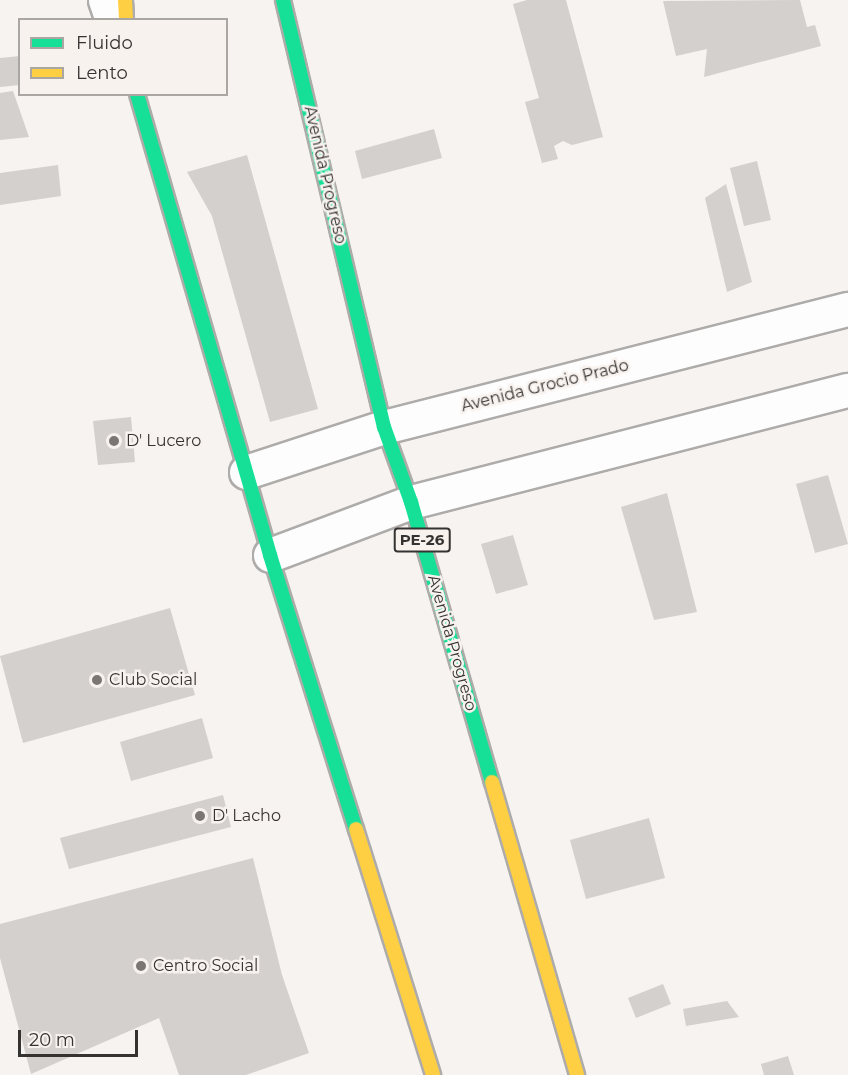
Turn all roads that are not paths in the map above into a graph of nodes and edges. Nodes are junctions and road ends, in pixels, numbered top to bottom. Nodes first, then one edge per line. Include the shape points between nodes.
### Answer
1 (105, 0) edge
2 (125, 0) edge
3 (283, 0) edge
4 (111, 18) edge
5 (126, 18) edge
6 (138, 96) edge
7 (848, 309) edge
8 (848, 390) edge
9 (384, 427) junction
10 (246, 472) junction
11 (411, 502) junction
12 (270, 555) junction
13 (434, 1075) edge
14 (577, 1075) edge

1 - 4 street
2 - 5 highway
3 - 9 highway, Avenida Progreso / PE-26
6 - 10 highway
7 - 9 street, Avenida Grocio Prado
8 - 11 street
9 - 10 street, Avenida Grocio Prado
9 - 11 highway, Avenida Progreso / PE-26
10 - 12 highway
11 - 12 street
11 - 14 highway, Avenida Progreso / PE-26
12 - 13 highway

